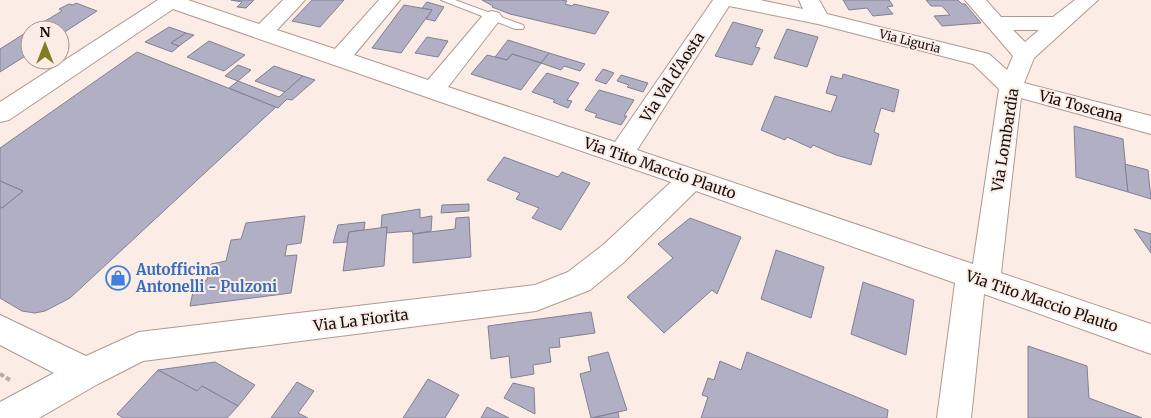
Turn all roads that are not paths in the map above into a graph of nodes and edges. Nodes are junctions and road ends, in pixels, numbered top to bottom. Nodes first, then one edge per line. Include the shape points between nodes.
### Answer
1 (170, 0) edge
2 (295, 0) edge
3 (390, 0) edge
4 (446, 0) edge
5 (723, 0) edge
6 (729, 0) edge
7 (975, 0) edge
8 (1088, 0) edge
9 (814, 9) edge
10 (492, 17) junction
11 (996, 23) junction
12 (1058, 24) junction
13 (519, 27) dead end
14 (263, 32) junction
15 (1024, 55) junction
16 (340, 58) junction
17 (1011, 87) junction
18 (432, 91) junction
19 (0, 114) edge
20 (1151, 125) edge
21 (621, 154) junction
22 (691, 179) junction
23 (978, 279) junction
24 (0, 329) edge
25 (1149, 341) edge
26 (86, 373) junction
27 (6, 418) edge
28 (954, 418) edge

1 - 14 street, Via Tito Maccio Plauto
1 - 19 street
2 - 14 street
3 - 16 street
4 - 10 lane
5 - 21 street, Via Val d'Aosta
6 - 9 street
7 - 11 street
8 - 12 street, Via Lombardia
9 - 17 street, Via Liguria via 981,59
10 - 13 lane
10 - 18 street
11 - 12 street
11 - 15 street
12 - 15 street, Via Lombardia
14 - 16 street, Via Tito Maccio Plauto
15 - 17 street, Via Lombardia
16 - 18 street, Via Tito Maccio Plauto
17 - 20 street, Via Toscana
17 - 23 street, Via Lombardia
18 - 21 street, Via Tito Maccio Plauto
21 - 22 street, Via Tito Maccio Plauto
22 - 23 street, Via Tito Maccio Plauto
22 - 26 street, Via La Fiorita via 613,254 579,281 536,298 139,347
23 - 25 street, Via Tito Maccio Plauto
23 - 28 street, Via Lombardia
24 - 26 street
26 - 27 street, Via La Fiorita

